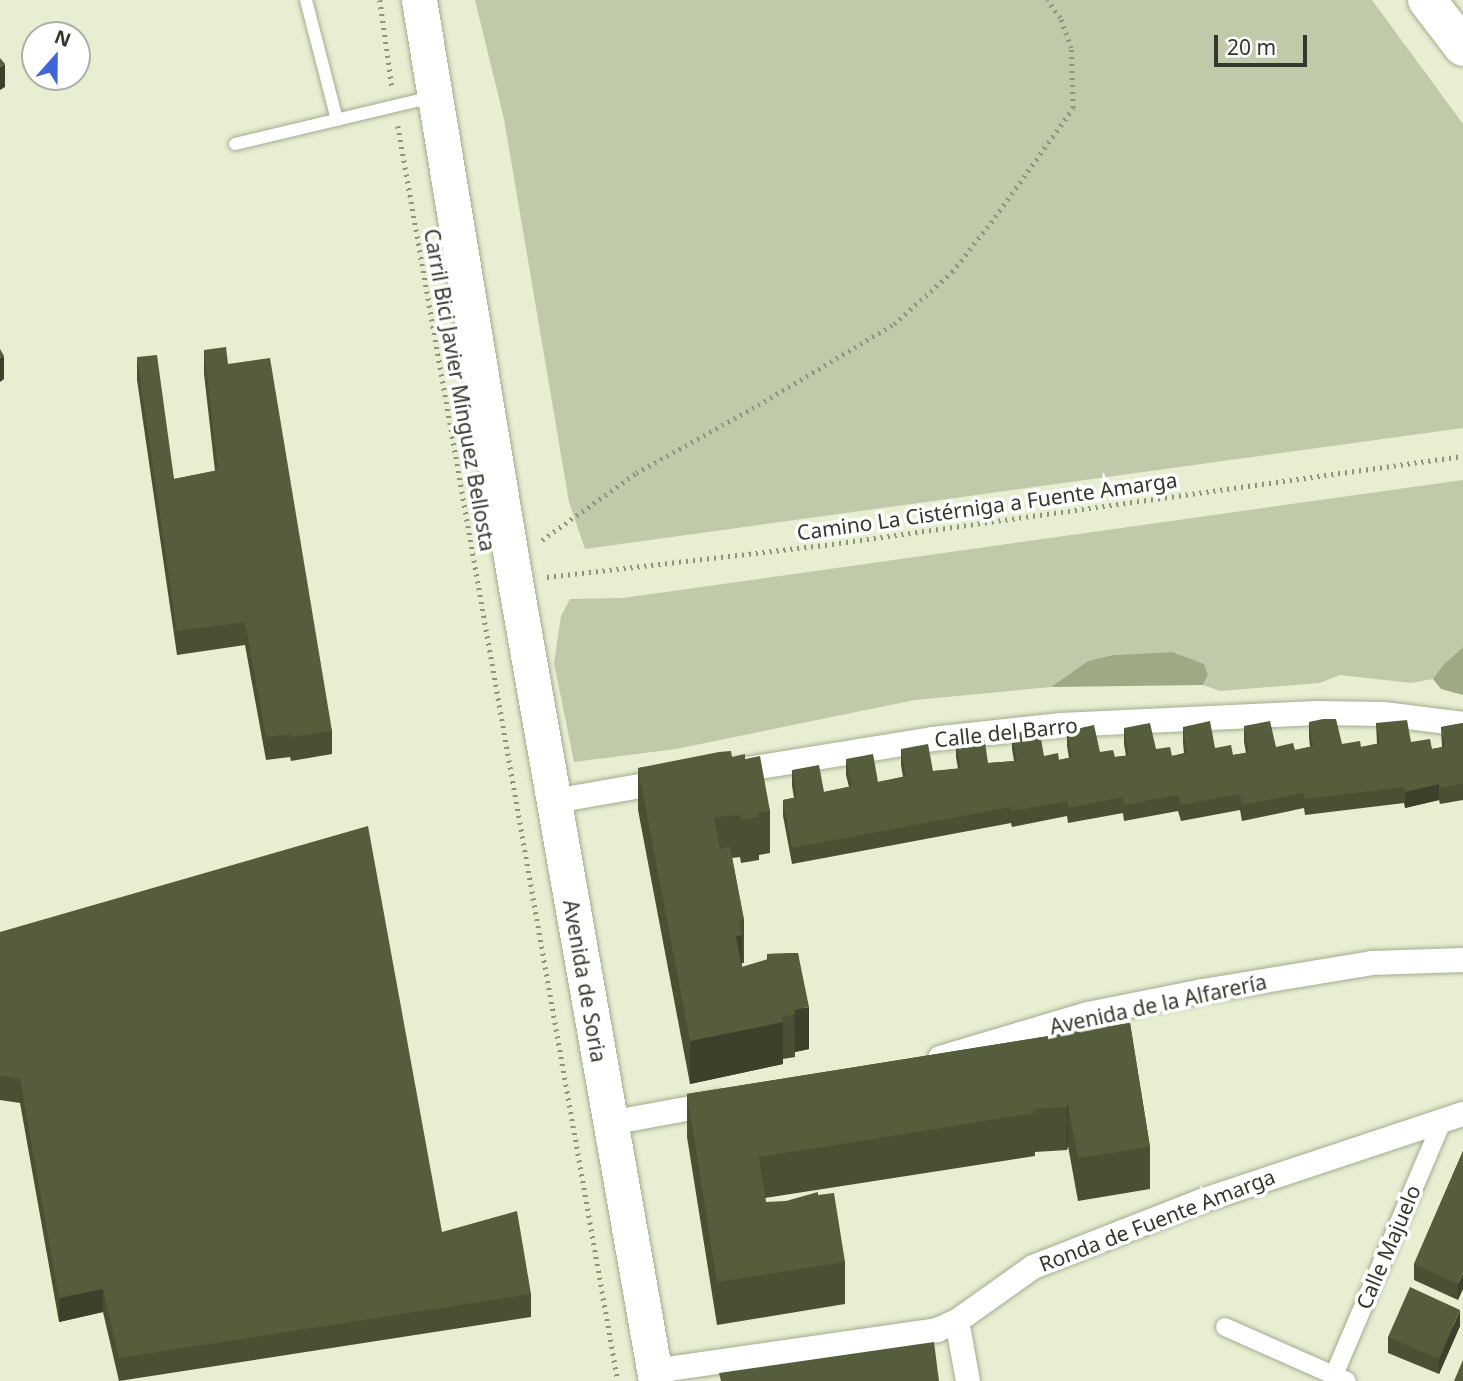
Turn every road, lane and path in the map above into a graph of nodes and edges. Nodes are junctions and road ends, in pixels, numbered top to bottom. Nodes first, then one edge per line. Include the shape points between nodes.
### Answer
1 (306, 0) edge
2 (380, 0) edge
3 (419, 0) edge
4 (1047, 0) edge
5 (1427, 0) edge
6 (1463, 47) edge
7 (434, 97) junction
8 (395, 107) junction
9 (337, 120) junction
10 (235, 144) dead end
11 (1463, 456) edge
12 (513, 570) junction
13 (1463, 724) edge
14 (554, 801) junction
15 (1463, 960) edge
16 (918, 1064) edge
17 (745, 1098) edge
18 (1453, 1116) edge
19 (610, 1122) junction
20 (957, 1321) junction
21 (1225, 1327) dead end
22 (655, 1376) edge
23 (1340, 1378) edge
24 (618, 1381) edge
25 (968, 1381) edge

1 - 9 lane
2 - 8 path, Carril Bici Javier Mínguez Bellosta
3 - 7 main road, Avenida de Soria
4 - 12 path via 1060,18 1071,48 1073,108 952,272 894,324 636,473 557,530
5 - 6 highway
7 - 8 lane
7 - 12 main road, Avenida de Soria
8 - 9 lane
8 - 24 path, Carril Bici Javier Mínguez Bellosta
9 - 10 lane
11 - 12 path, Camino La Cistérniga a Fuente Amarga via 839,543
12 - 14 main road, Avenida de Soria
13 - 14 street, Calle del Barro via 1317,713 1061,725 932,738
14 - 19 main road, Avenida de Soria
15 - 16 street, Avenida de la Alfarería via 1372,963 1203,991 1088,1014
17 - 19 street
18 - 20 street, Ronda de Fuente Amarga via 1201,1201 1032,1267
18 - 23 street, Calle Majuelo
19 - 22 main road, Avenida de Soria
20 - 22 street, Ronda de Fuente Amarga via 937,1330
20 - 25 street
21 - 23 street

